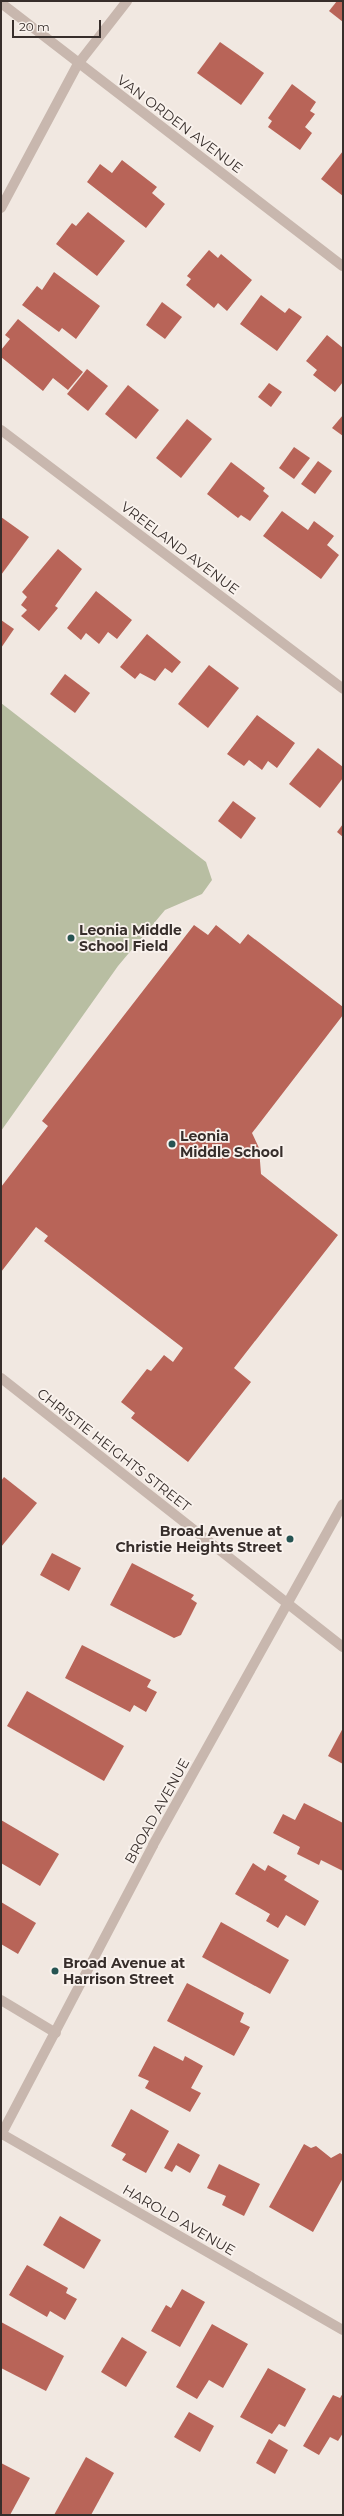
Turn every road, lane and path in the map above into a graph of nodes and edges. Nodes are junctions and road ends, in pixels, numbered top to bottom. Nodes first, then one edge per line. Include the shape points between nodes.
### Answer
1 (127, 1) edge
2 (1, 3) edge
3 (78, 64) junction
4 (1, 208) edge
5 (343, 266) edge
6 (1, 430) edge
7 (343, 689) edge
8 (1, 1379) edge
9 (343, 1504) edge
10 (287, 1604) junction
11 (343, 1647) edge
12 (1, 2000) edge
13 (56, 2033) junction
14 (1, 2134) edge
15 (343, 2330) edge

1 - 3 street
2 - 3 street, VAN ORDEN AVENUE
3 - 4 street
3 - 5 street, VAN ORDEN AVENUE
6 - 7 street, VREELAND AVENUE
8 - 10 street, CHRISTIE HEIGHTS STREET
9 - 10 street, BROAD AVENUE
10 - 11 street, CHRISTIE HEIGHTS STREET
10 - 13 street, BROAD AVENUE via 153,1845
12 - 13 street
13 - 14 street, BROAD AVENUE
14 - 15 street, HAROLD AVENUE

